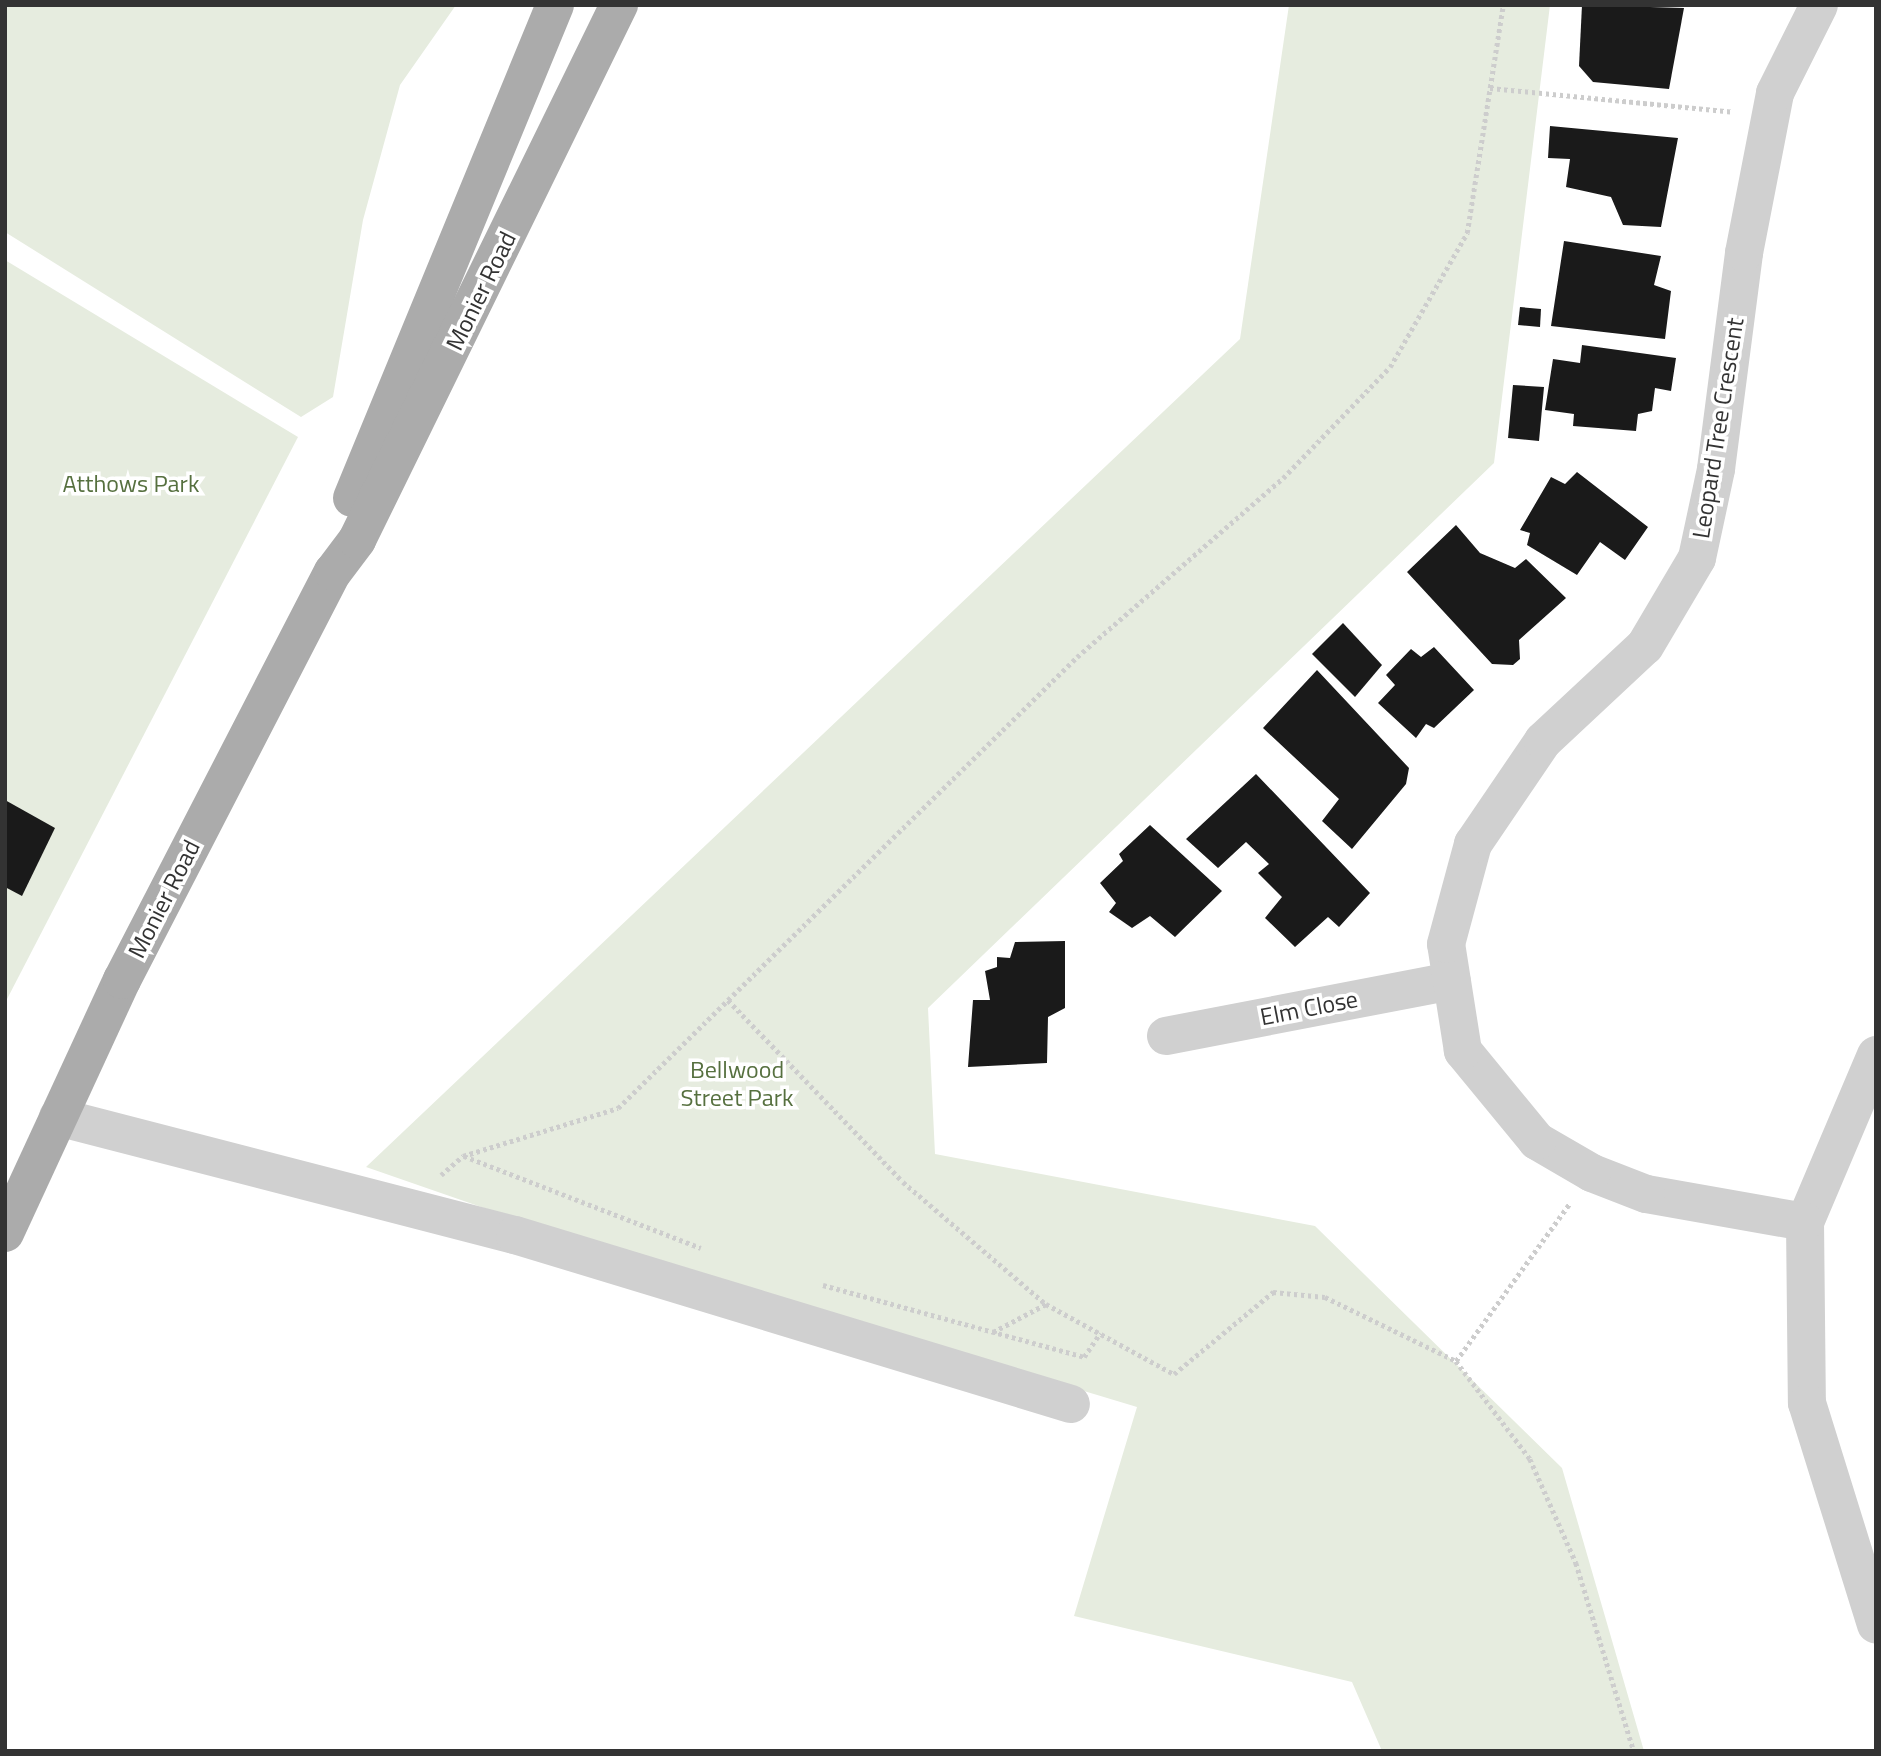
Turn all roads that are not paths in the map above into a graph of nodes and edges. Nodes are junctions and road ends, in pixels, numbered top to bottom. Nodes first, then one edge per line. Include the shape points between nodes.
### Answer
1 (555, 5) edge
2 (620, 5) edge
3 (1819, 5) edge
4 (333, 572) junction
5 (1452, 981) junction
6 (1166, 1036) dead end
7 (1876, 1055) edge
8 (58, 1117) junction
9 (1805, 1222) junction
10 (5, 1233) edge
11 (1071, 1404) dead end
12 (1876, 1625) edge

1 - 4 main road, Monier Road via 339,527
2 - 4 main road, Monier Road via 429,399 357,540
3 - 5 street, Leopard Tree Crescent via 1775,93 1698,558 1645,646 1543,741 1473,844 1446,944
4 - 8 main road, Monier Road via 122,980
5 - 6 street, Elm Close
5 - 9 street, Leopard Tree Crescent via 1464,1051 1537,1141 1592,1173 1646,1194
7 - 9 street
8 - 10 main road, Monier Road
8 - 11 street via 516,1235
9 - 12 street via 1807,1403

